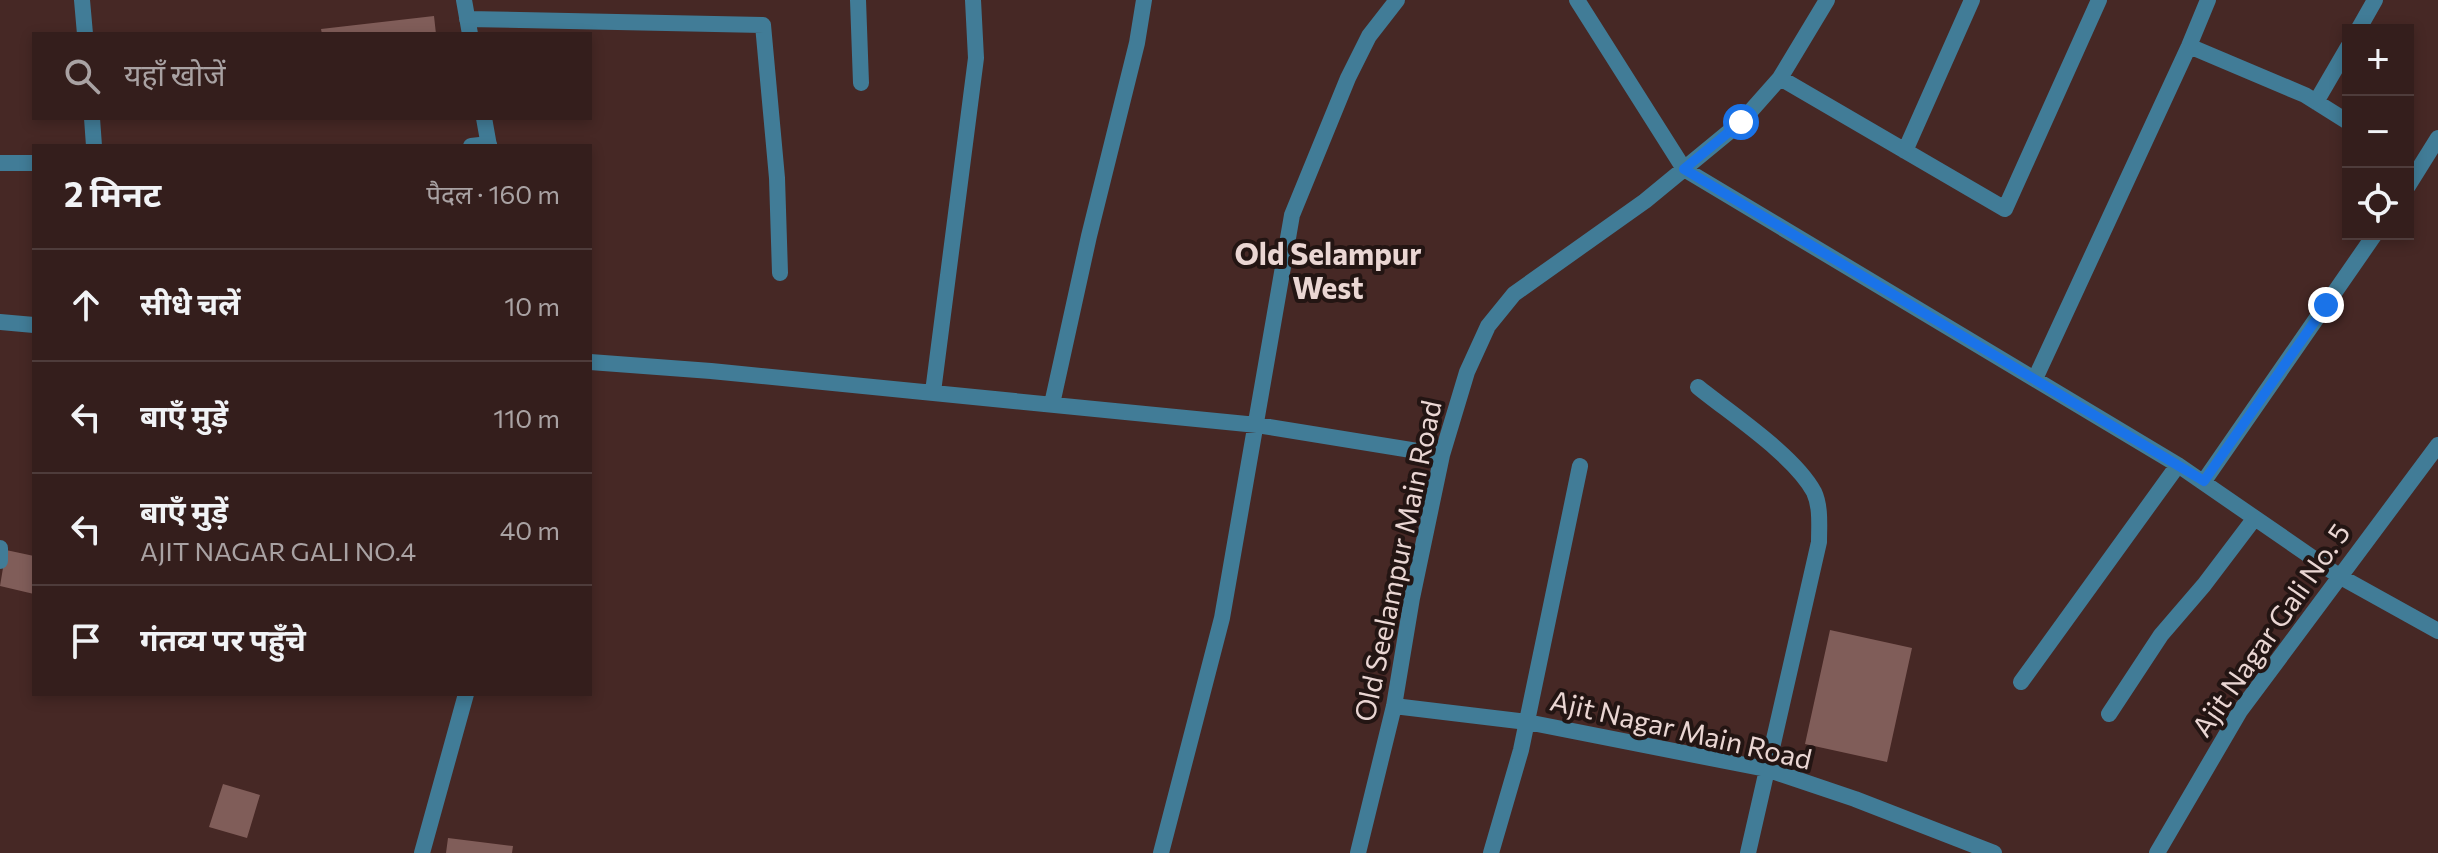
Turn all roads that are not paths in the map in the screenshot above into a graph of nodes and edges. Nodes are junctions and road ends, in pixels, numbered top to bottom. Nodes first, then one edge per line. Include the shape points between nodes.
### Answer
1 (82, 0) edge
2 (464, 0) edge
3 (858, 0) edge
4 (973, 0) edge
5 (1144, 0) edge
6 (1397, 0) edge
7 (1577, 0) edge
8 (1827, 0) edge
9 (1972, 0) edge
10 (2099, 0) edge
11 (2208, 0) edge
12 (2375, 0) edge
13 (2361, 24) edge
14 (469, 26) edge
15 (85, 32) edge
16 (2189, 46) junction
17 (2342, 57) edge
18 (1780, 78) junction
19 (861, 83) dead end
20 (2316, 102) junction
21 (2342, 118) edge
22 (92, 120) edge
23 (484, 120) edge
24 (2438, 138) edge
25 (94, 144) edge
26 (489, 144) edge
27 (1905, 151) junction
28 (2415, 162) edge
29 (0, 163) edge
30 (32, 163) edge
31 (1684, 169) junction
32 (2371, 240) edge
33 (780, 273) dead end
34 (0, 322) edge
35 (32, 325) edge
36 (592, 362) edge
37 (2035, 379) junction
38 (1698, 387) dead end
39 (933, 392) junction
40 (1052, 404) junction
41 (1257, 425) junction
42 (2438, 445) edge
43 (1442, 455) junction
44 (2178, 465) junction
45 (1580, 466) dead end
46 (2204, 481) junction
47 (2254, 519) junction
48 (0, 548) edge
49 (0, 561) edge
50 (2339, 576) junction
51 (2438, 631) edge
52 (2021, 682) dead end
53 (465, 696) edge
54 (1394, 706) junction
55 (2109, 714) dead end
56 (1527, 722) junction
57 (1766, 769) junction
58 (422, 853) edge
59 (1161, 853) edge
60 (1358, 853) edge
61 (1491, 853) edge
62 (1748, 853) edge
63 (1994, 853) edge
64 (2157, 853) edge

1 - 15 street
2 - 14 street
3 - 19 street
4 - 39 street via 976,58
5 - 40 street
6 - 41 street via 1369,36 1348,78 1292,215
7 - 31 street
8 - 18 street, Old Seelampur Main Road
9 - 27 street
10 - 27 street via 2005,209
11 - 16 street
12 - 13 street
14 - 33 street via 763,25
16 - 20 street
16 - 37 street
17 - 20 street
18 - 27 street
18 - 31 street, Old Seelampur Main Road via 1741,122
20 - 21 street
22 - 25 street
23 - 26 street
24 - 28 street
29 - 30 street
31 - 37 street
31 - 43 street, Old Seelampur Main Road via 1514,294 1488,326 1467,372
32 - 46 street
34 - 35 street
36 - 39 street
37 - 44 street
38 - 57 street via 1798,470 1815,494 1819,542
39 - 40 street
40 - 41 street
41 - 43 street
41 - 59 street via 1222,618
42 - 50 street, Ajit Nagar Gali No. 5
43 - 54 street, Old Seelampur Main Road
44 - 46 street
44 - 52 street
45 - 56 street
46 - 47 street
47 - 50 street
47 - 55 street via 2161,635
48 - 49 street
50 - 51 street
50 - 64 street, Ajit Nagar Gali No. 5 via 2240,711
53 - 58 street
54 - 56 street, Ajit Nagar Main Road
54 - 60 street, Old Seelampur Main Road
56 - 57 street, Ajit Nagar Main Road
56 - 61 street
57 - 62 street
57 - 63 street, Ajit Nagar Main Road

